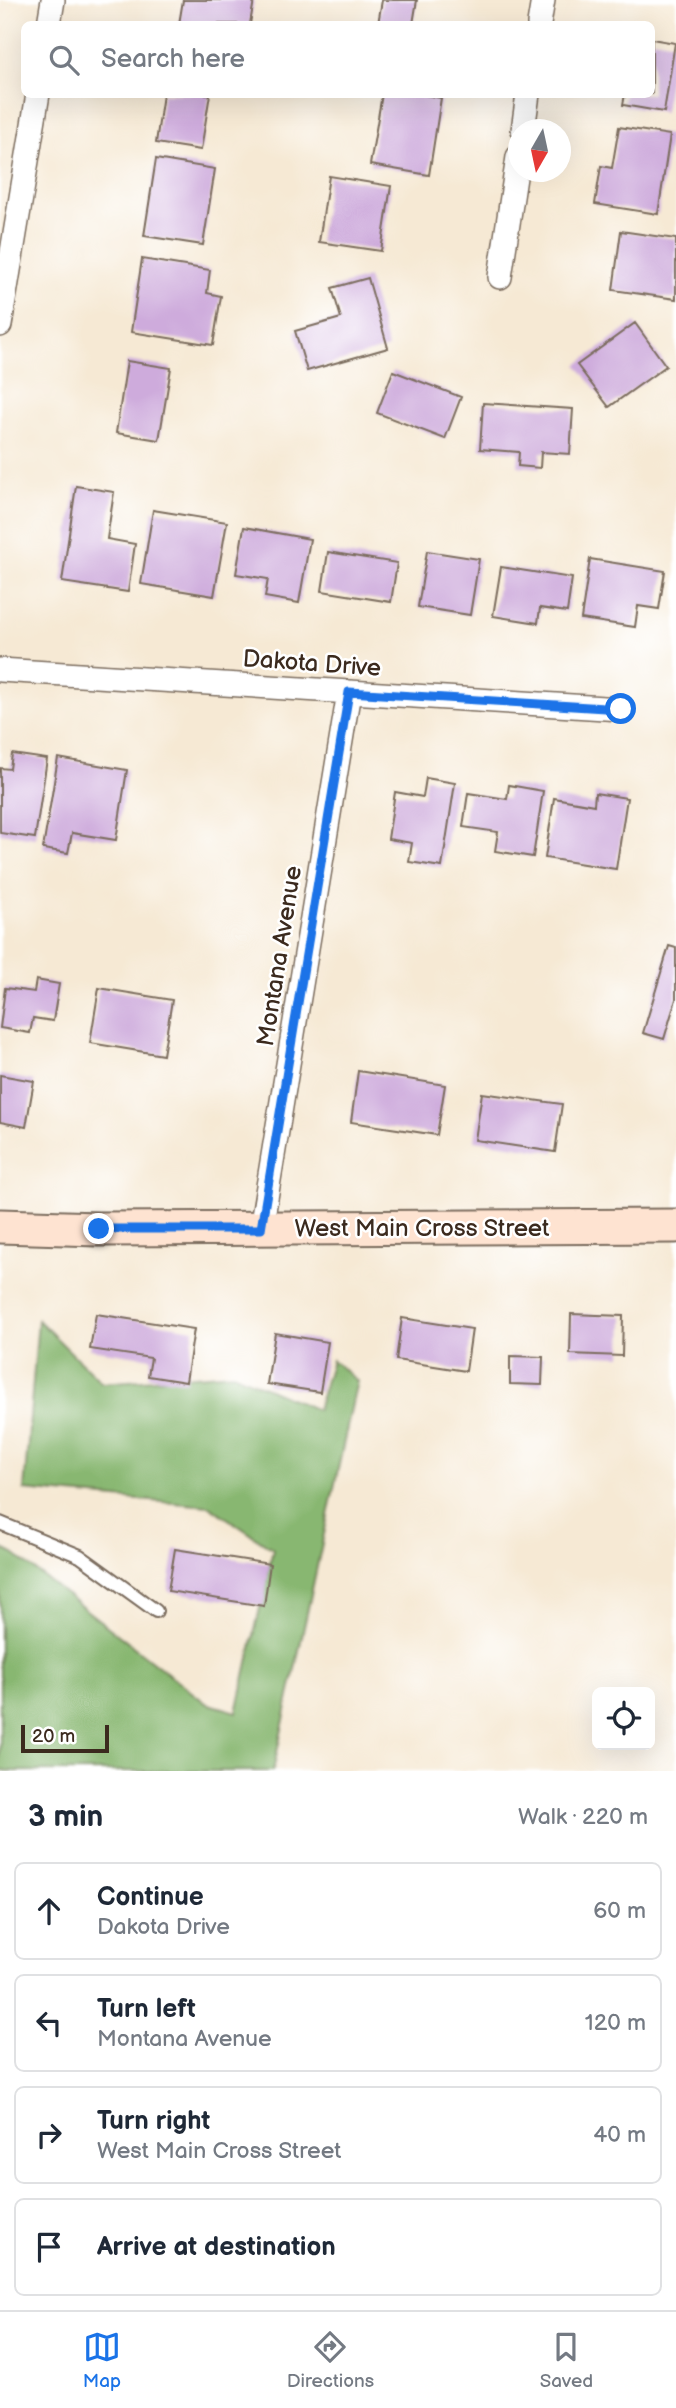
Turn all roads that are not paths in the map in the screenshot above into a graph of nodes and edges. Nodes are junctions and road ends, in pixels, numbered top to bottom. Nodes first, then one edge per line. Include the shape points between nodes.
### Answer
1 (53, 0) edge
2 (543, 0) edge
3 (50, 21) edge
4 (540, 21) edge
5 (36, 98) edge
6 (527, 98) edge
7 (525, 119) edge
8 (515, 182) edge
9 (500, 277) dead end
10 (0, 325) edge
11 (0, 670) edge
12 (349, 692) junction
13 (621, 709) dead end
14 (0, 1226) edge
15 (676, 1226) edge
16 (261, 1229) junction
17 (0, 1523) edge
18 (156, 1611) dead end

1 - 3 street
2 - 4 street
5 - 10 street
6 - 7 street
8 - 9 street
11 - 12 street, Dakota Drive
12 - 13 street, Dakota Drive
12 - 16 street, Montana Avenue
14 - 16 main road, West Main Cross Street
15 - 16 main road, West Main Cross Street
17 - 18 lane via 80,1556

